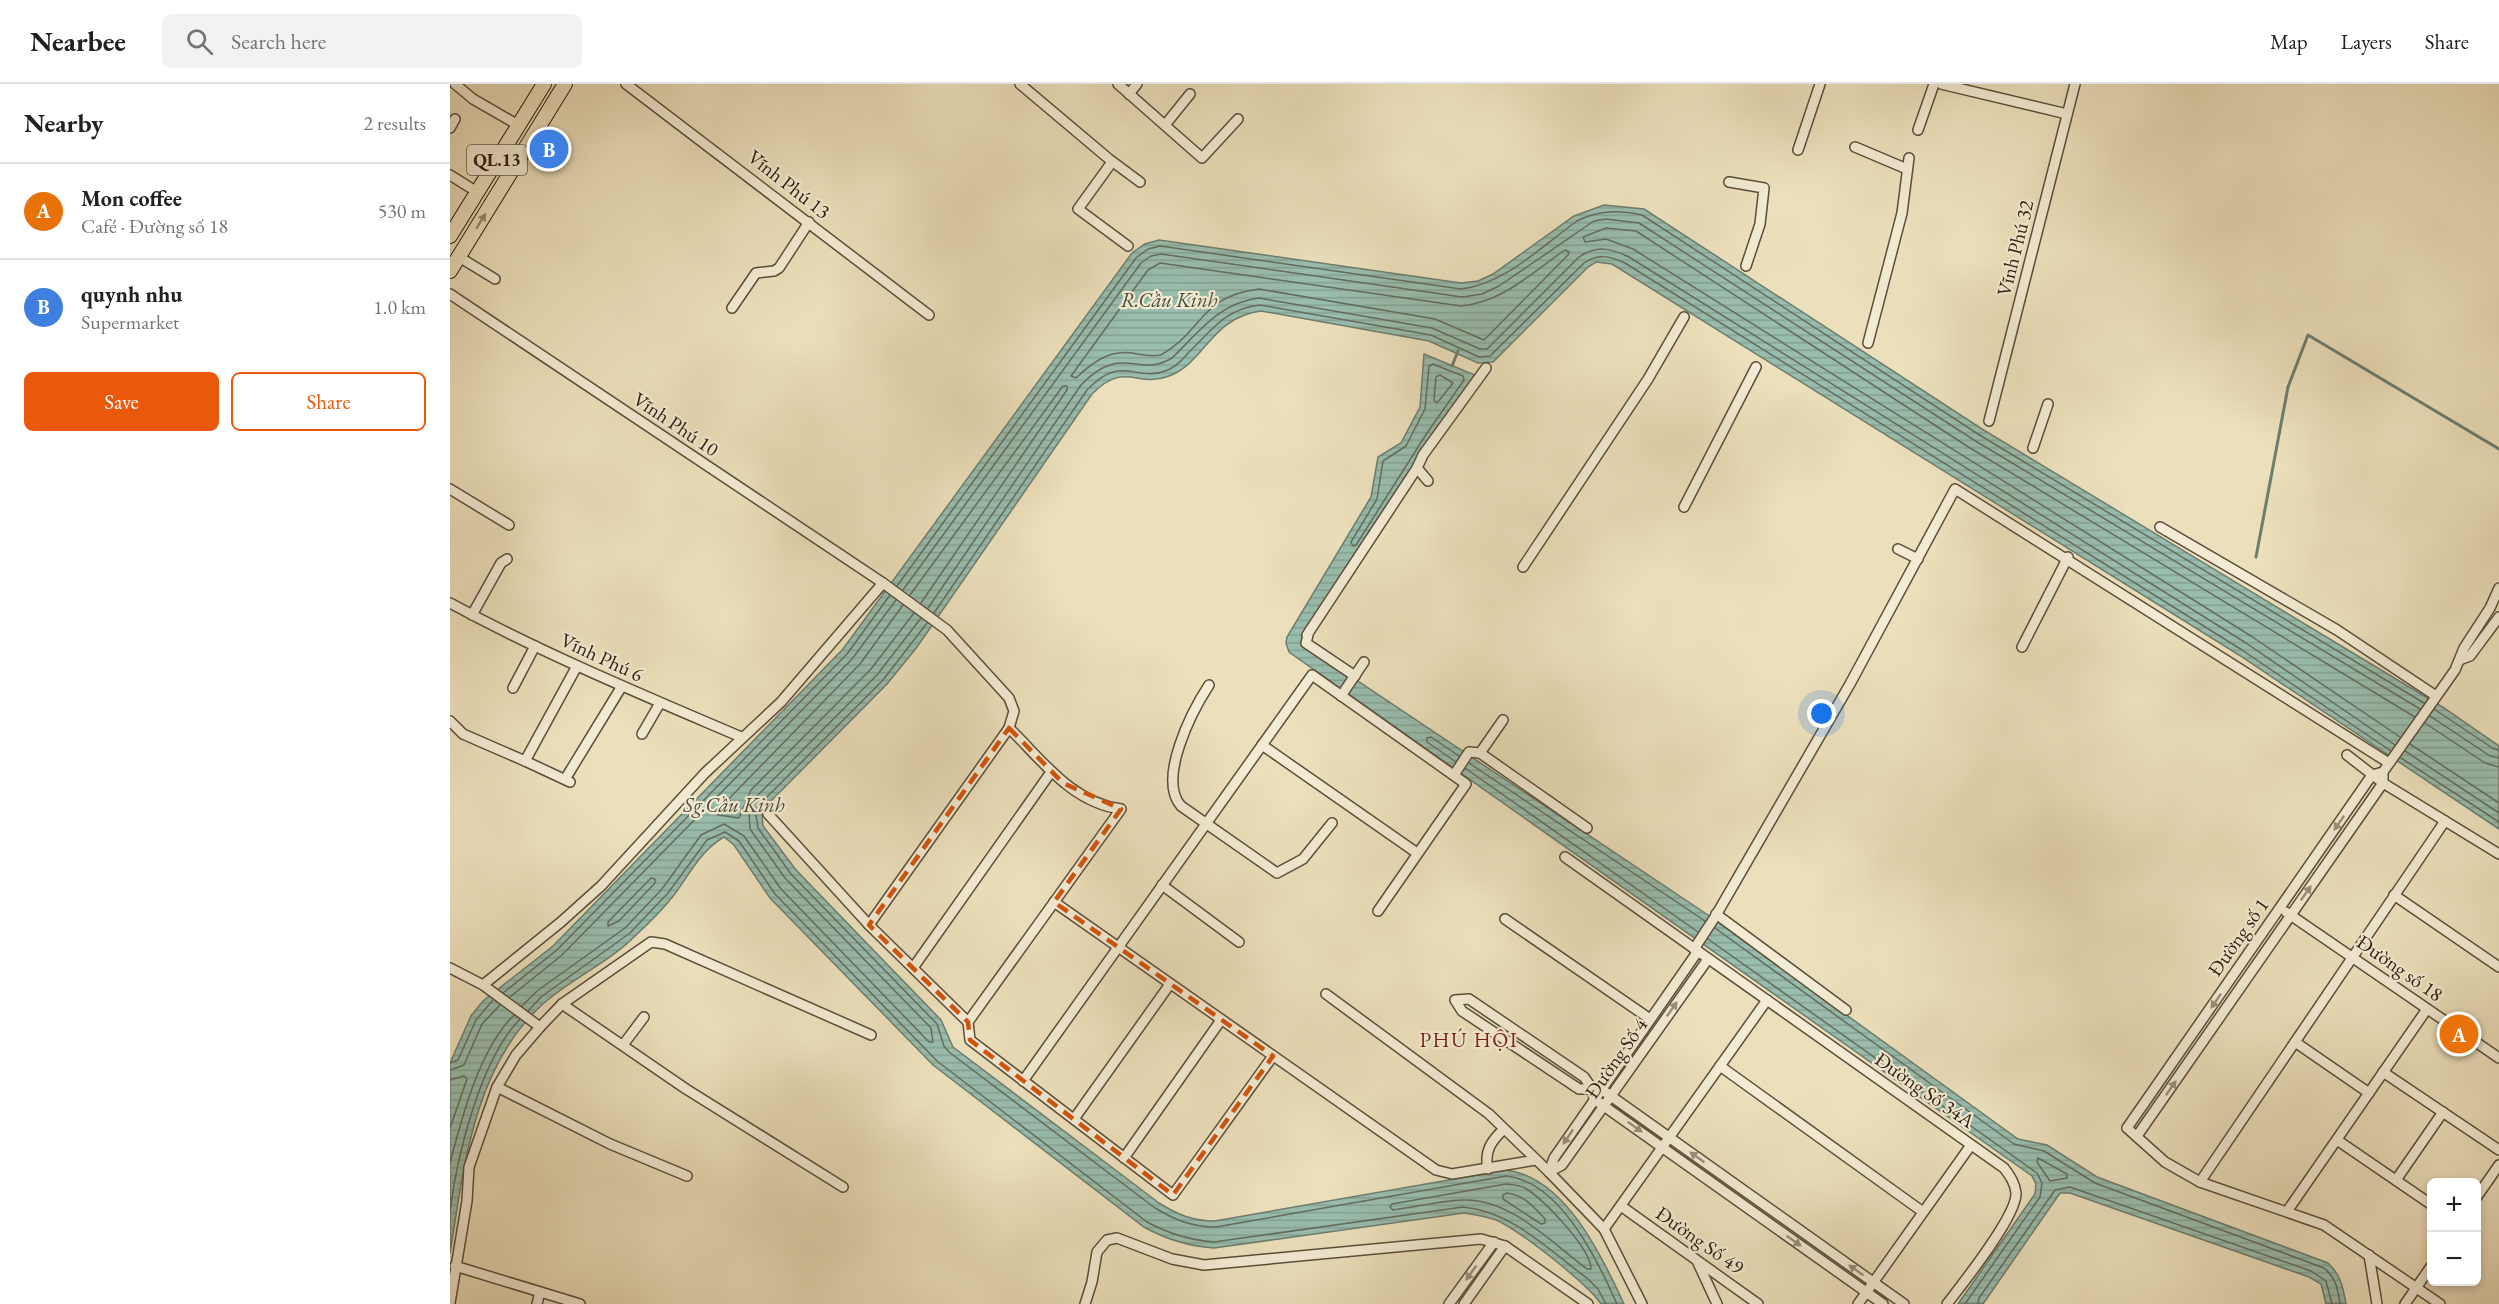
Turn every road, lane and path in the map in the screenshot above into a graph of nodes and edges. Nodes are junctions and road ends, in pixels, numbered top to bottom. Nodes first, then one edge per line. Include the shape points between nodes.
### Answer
1 (455, 84) edge
2 (544, 84) edge
3 (566, 84) edge
4 (626, 84) edge
5 (1020, 84) edge
6 (1118, 84) edge
7 (1137, 84) edge
8 (1820, 84) edge
9 (1934, 84) edge
10 (1941, 84) edge
11 (2075, 84) edge
12 (1129, 94) junction
13 (1190, 94) dead end
14 (2067, 114) junction
15 (455, 119) dead end
16 (1238, 119) dead end
17 (518, 125) junction
18 (1165, 125) junction
19 (450, 128) edge
20 (1918, 130) dead end
21 (1855, 147) dead end
22 (1798, 150) dead end
23 (1909, 158) dead end
24 (1112, 162) junction
25 (1907, 169) junction
26 (450, 174) edge
27 (1140, 182) dead end
28 (1729, 182) dead end
29 (477, 192) junction
30 (809, 222) junction
31 (450, 236) edge
32 (1128, 246) dead end
33 (459, 257) junction
34 (1746, 266) dead end
35 (450, 271) edge
36 (495, 279) dead end
37 (450, 294) edge
38 (732, 308) dead end
39 (929, 315) dead end
40 (1684, 317) dead end
41 (1868, 343) dead end
42 (1756, 367) dead end
43 (1486, 368) dead end
44 (2048, 404) dead end
45 (1989, 421) dead end
46 (2033, 448) dead end
47 (1417, 468) junction
48 (1428, 481) dead end
49 (450, 489) edge
50 (1684, 507) dead end
51 (509, 525) dead end
52 (2160, 527) dead end
53 (1899, 549) dead end
54 (2067, 558) junction
55 (507, 559) dead end
56 (1918, 559) junction
57 (1523, 567) dead end
58 (886, 586) junction
59 (2499, 588) edge
60 (450, 603) edge
61 (472, 615) junction
62 (2499, 616) edge
63 (535, 646) junction
64 (2022, 647) dead end
65 (2462, 659) junction
66 (1364, 662) dead end
67 (577, 666) junction
68 (1354, 677) junction
69 (1209, 685) dead end
70 (622, 686) junction
71 (513, 688) dead end
72 (1343, 694) junction
73 (2434, 700) junction
74 (660, 703) junction
75 (1503, 720) dead end
76 (450, 721) edge
77 (1009, 728) junction
78 (642, 734) dead end
79 (741, 737) junction
80 (1263, 745) junction
81 (1480, 753) junction
82 (2347, 755) dead end
83 (2392, 759) junction
84 (525, 761) junction
85 (1051, 772) junction
86 (2383, 772) junction
87 (1455, 773) junction
88 (2372, 775) junction
89 (2383, 783) junction
90 (768, 814) dead end
91 (2445, 821) junction
92 (1332, 823) dead end
93 (1206, 824) junction
94 (1587, 828) dead end
95 (1417, 854) junction
96 (2499, 854) edge
97 (1565, 858) dead end
98 (1162, 885) junction
99 (2394, 895) junction
100 (1054, 902) junction
101 (2280, 908) junction
102 (1378, 911) dead end
103 (2291, 915) junction
104 (1716, 916) junction
105 (1505, 919) dead end
106 (869, 925) junction
107 (1239, 942) dead end
108 (1118, 947) junction
109 (1697, 947) junction
110 (2352, 957) junction
111 (1708, 959) junction
112 (2499, 967) edge
113 (450, 968) edge
114 (913, 968) junction
115 (1170, 984) junction
116 (485, 987) junction
117 (1326, 994) dead end
118 (1767, 1000) junction
119 (562, 1004) junction
120 (2427, 1009) junction
121 (1846, 1010) dead end
122 (644, 1017) dead end
123 (1650, 1019) junction
124 (1221, 1020) junction
125 (968, 1022) junction
126 (540, 1027) junction
127 (872, 1035) dead end
128 (2295, 1042) junction
129 (623, 1045) junction
130 (1273, 1056) junction
131 (2499, 1058) edge
132 (1720, 1066) junction
133 (2383, 1072) junction
134 (1023, 1081) junction
135 (497, 1087) junction
136 (1596, 1092) junction
137 (2369, 1093) junction
138 (1612, 1096) junction
139 (1605, 1106) junction
140 (2443, 1112) junction
141 (1074, 1119) junction
142 (1503, 1130) junction
143 (2137, 1136) junction
144 (1670, 1137) junction
145 (2337, 1140) junction
146 (1971, 1145) junction
147 (1662, 1147) junction
148 (2499, 1150) edge
149 (1124, 1158) junction
150 (1536, 1160) junction
151 (2499, 1165) edge
152 (1488, 1169) junction
153 (1549, 1172) junction
154 (687, 1176) dead end
155 (2396, 1180) junction
156 (2200, 1182) junction
157 (843, 1187) dead end
158 (2481, 1191) edge
159 (2427, 1202) edge
160 (1621, 1206) junction
161 (2288, 1210) junction
162 (1923, 1212) junction
163 (1604, 1229) junction
164 (1494, 1242) junction
165 (1505, 1246) junction
166 (2369, 1256) junction
167 (1697, 1261) junction
168 (455, 1266) junction
169 (2427, 1272) edge
170 (1873, 1282) junction
171 (2416, 1287) junction
172 (540, 1292) junction
173 (1866, 1292) junction
174 (450, 1303) edge
175 (1456, 1303) edge
176 (537, 1304) edge
177 (580, 1304) edge
178 (1085, 1304) edge
179 (1588, 1304) edge
180 (1642, 1304) edge
181 (1718, 1304) edge
182 (1758, 1304) edge
183 (1858, 1304) edge
184 (1883, 1304) edge
185 (1904, 1304) edge
186 (1947, 1304) edge
187 (2377, 1304) edge
188 (2405, 1304) edge
189 (2440, 1304) edge

1 - 17 street
2 - 17 highway, QL.13
33 -> 3 highway, QL.13
4 - 30 street, Vĩnh Phú 13
5 - 24 street
6 - 12 street
7 - 12 street
8 - 22 street
9 - 20 street
10 - 14 street
11 - 14 street, Vĩnh Phú 32
12 - 18 street
13 - 18 street
14 - 45 street, Vĩnh Phú 32
15 - 19 street
16 - 18 street via 1202,158
17 - 29 highway, QL.13
21 - 25 street
23 - 25 street
24 - 27 street
24 - 32 street via 1078,209
25 - 41 street via 1902,213
26 - 29 street
28 - 34 street via 1764,188 1760,224
29 - 31 highway, QL.13
30 - 38 street via 779,268 756,273
30 - 39 street, Vĩnh Phú 13
33 - 35 highway, QL.13
33 - 36 street
37 - 58 street, Vĩnh Phú 10
40 - 57 street via 1648,379
42 - 50 street
43 - 47 street via 1437,433
44 - 46 street
47 - 48 street
47 - 68 street via 1308,635 1306,643
49 - 51 street
52 - 73 street via 2337,630
53 - 56 street
54 - 56 street via 1955,489
54 - 64 street
54 - 83 street
55 - 61 street via 501,562
56 - 104 street via 1851,684
58 - 77 street, Vĩnh Phú 10 via 944,628 1009,698 1014,711
58 - 79 street via 781,702
59 - 65 street via 2464,648
60 - 61 street, Vĩnh Phú 6
61 - 63 street, Vĩnh Phú 6
62 - 65 street via 2470,656
63 - 67 street, Vĩnh Phú 6
63 - 71 street
65 - 73 street
66 - 68 street
67 - 70 street, Vĩnh Phú 6
67 - 84 street
68 - 72 street
69 - 93 street via 1184,736 1172,783 1176,802
70 - 74 street, Vĩnh Phú 6
70 - 84 street via 568,779
72 - 80 street via 1312,675
72 - 87 street
73 - 83 street
74 - 78 street
74 - 79 street, Vĩnh Phú 6
75 - 81 street
76 - 84 street via 463,734
77 - 85 street
77 - 106 street
79 - 116 street via 601,886
80 - 93 street
80 - 95 street
81 - 87 street via 1469,752
81 - 94 street
82 - 88 street
83 - 86 street
85 - 100 street via 1099,803 1121,809
85 - 114 street
86 - 88 street
86 - 89 street
87 - 95 street via 1466,784
88 - 89 street
88 -> 101 street, Đường số 1
89 - 91 street
103 -> 89 street, Đường số 1
90 - 106 street
91 - 96 street
91 - 99 street
92 - 93 street via 1303,860 1277,873
93 - 98 street
95 - 102 street
97 - 109 street, Đường Số 34A
98 - 107 street
98 - 108 street
99 - 110 street
99 - 112 street
100 - 108 street
100 - 125 street
101 - 103 street, Đường số 18
101 -> 143 street, Đường số 1 via 2127,1128
103 - 110 street, Đường số 18
143 -> 103 street, Đường số 1
104 - 109 street
104 - 121 street
105 - 123 street
106 - 114 street
108 - 115 street
108 - 134 street
109 - 111 street, Đường Số 34A
109 - 123 street
110 - 120 street, Đường số 18
110 - 128 street
111 - 118 street, Đường Số 34A
138 -> 111 street, Đường Số 4
113 - 116 street
114 - 125 street
115 - 124 street
115 - 141 street
116 - 126 street
117 - 142 street via 1489,1114
118 - 132 street
118 - 146 street, Đường Số 34A
119 - 126 street
119 - 127 street via 651,942 665,944
119 - 129 street
120 - 131 street, Đường số 18
120 - 133 street
122 - 129 street
123 - 136 street
124 - 130 street
124 - 149 street
125 - 134 street via 970,1040
126 - 135 street via 516,1055
128 - 137 street
128 - 156 street
129 - 157 street
130 - 149 street via 1173,1195
130 - 152 street via 1436,1170 1452,1174
132 - 144 street
132 - 162 street
133 - 137 street
133 - 140 street
134 - 141 street
135 - 154 street via 610,1144
135 - 168 street via 469,1167
136 - 136 street via 1584,1077 1469,999 1455,1000 1462,1011 1579,1089
136 - 138 street
136 - 139 street
136 -> 153 street
137 - 145 street
138 - 139 street, Đường Số 4
138 - 144 street
139 -> 147 street
139 - 153 street, Đường Số 4 via 1562,1165
140 - 148 street
140 - 155 street
141 - 149 street
142 - 150 street
142 - 152 street via 1491,1141 1485,1159
143 - 156 street via 2165,1162
144 - 147 street
170 -> 144 street
145 - 155 street
145 - 161 street
146 - 162 street
146 - 186 street, Đường Số 34A via 2004,1168 2016,1196 2011,1214
147 - 160 street
147 -> 173 street
150 - 152 street
150 - 153 street
151 - 158 street
153 - 163 street
155 - 159 street
156 - 161 street
160 - 163 street
160 - 167 street, Đường Số 49
161 - 166 street via 2324,1224
162 - 170 street
163 - 180 street
164 - 165 street
164 -> 175 street
164 - 178 street via 1480,1239 1204,1265 1181,1262 1118,1238 1107,1240 1097,1252
165 - 175 street
165 - 179 street
166 - 171 street
166 - 187 street
167 - 181 street
167 - 182 street, Đường Số 49
168 - 172 street
168 - 174 street
169 - 171 street
170 - 173 street
170 - 185 street
171 - 188 street
171 - 189 street
172 - 176 street
172 - 177 street
173 - 183 street
173 - 184 street

